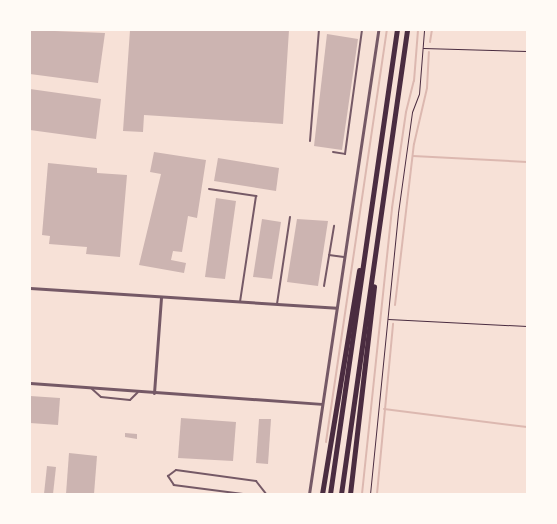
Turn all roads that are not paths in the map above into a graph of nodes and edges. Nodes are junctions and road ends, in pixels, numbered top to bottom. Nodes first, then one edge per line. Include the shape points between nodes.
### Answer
1 (319, 30) edge
2 (362, 30) edge
3 (378, 30) edge
4 (397, 30) edge
5 (407, 30) edge
6 (310, 141) dead end
7 (333, 152) dead end
8 (209, 189) dead end
9 (290, 217) dead end
10 (379, 224) junction
11 (334, 226) dead end
12 (367, 240) junction
13 (329, 255) junction
14 (344, 257) junction
15 (324, 286) dead end
16 (30, 288) edge
17 (162, 297) junction
18 (240, 302) junction
19 (277, 304) junction
20 (336, 308) junction
21 (30, 383) edge
22 (91, 388) junction
23 (138, 392) junction
24 (154, 393) junction
25 (321, 404) junction
26 (243, 494) edge
27 (266, 494) edge
28 (309, 494) edge
29 (322, 494) edge
30 (330, 494) edge
31 (341, 494) edge
32 (350, 494) edge

1 - 6 lane
2 - 7 lane via 346,154
3 - 14 street
4 - 12 highway
5 - 10 highway
8 - 18 lane via 256,196
9 - 19 lane
10 - 31 highway
10 - 32 highway
11 - 13 lane
12 - 29 highway via 356,284
12 - 30 highway
13 - 14 lane
13 - 15 lane
14 - 20 street
16 - 17 street
17 - 18 street
17 - 24 street
18 - 19 street
19 - 20 street
20 - 25 street
21 - 22 street
22 - 23 street
22 - 23 lane via 101,397 130,400
23 - 24 street
24 - 25 street
25 - 28 street
26 - 27 lane via 174,484 168,476 176,470 256,481

